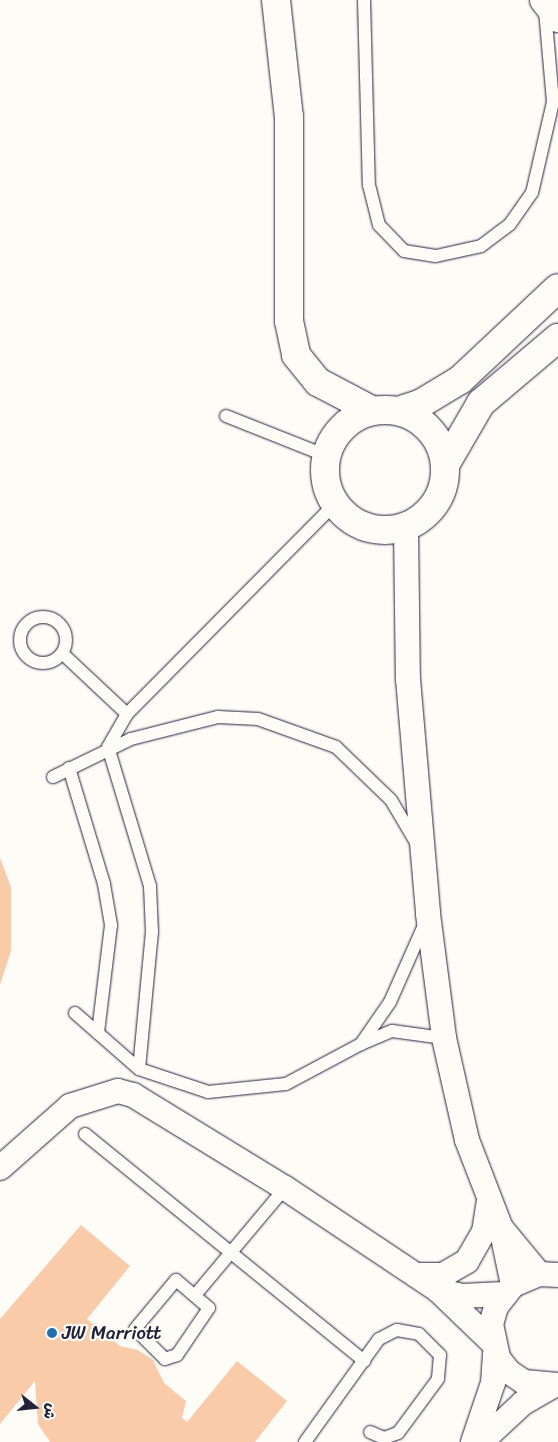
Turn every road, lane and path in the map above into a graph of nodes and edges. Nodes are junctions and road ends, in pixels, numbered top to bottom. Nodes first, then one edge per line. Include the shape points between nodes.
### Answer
1 (276, 0) edge
2 (364, 0) edge
3 (544, 0) edge
4 (558, 18) edge
5 (558, 288) edge
6 (558, 338) edge
7 (385, 411) junction
8 (226, 416) dead end
9 (327, 456) junction
10 (445, 465) junction
11 (335, 504) junction
12 (406, 526) junction
13 (63, 654) dead end
14 (128, 714) junction
15 (108, 747) junction
16 (69, 768) junction
17 (53, 777) dead end
18 (422, 853) junction
19 (428, 914) junction
20 (75, 1013) dead end
21 (98, 1033) junction
22 (444, 1038) junction
23 (361, 1044) junction
24 (139, 1069) junction
25 (85, 1134) dead end
26 (0, 1168) edge
27 (285, 1188) junction
28 (489, 1198) junction
29 (500, 1228) junction
30 (231, 1253) junction
31 (552, 1274) edge
32 (416, 1275) junction
33 (509, 1289) junction
34 (438, 1290) junction
35 (196, 1294) junction
36 (494, 1347) junction
37 (364, 1361) junction
38 (556, 1385) edge
39 (370, 1432) dead end
40 (305, 1442) edge
41 (473, 1442) edge
42 (481, 1442) edge

1 - 7 street via 289,117 288,321 296,355 318,382
2 - 3 lane via 369,185 377,217 404,250 436,256 481,246 510,224 532,193 553,102
3 - 4 street
5 - 7 street via 460,380 420,404
6 - 10 street via 481,403
7 - 9 street via 343,426
7 - 10 street via 425,425 439,443
8 - 9 lane
9 - 11 street via 326,481
10 - 12 street via 440,495 420,519
11 - 12 street via 360,525 391,530
11 - 14 lane
12 - 18 street via 408,679
13 - 14 lane
14 - 15 lane
15 - 16 lane
15 - 18 lane via 218,717 289,727 336,746 391,800
15 - 24 lane via 150,886 152,932
16 - 17 lane
16 - 21 lane via 104,884 111,925
18 - 19 street
19 - 22 street
19 - 23 lane via 390,1002
20 - 21 lane
21 - 24 lane
22 - 23 lane via 392,1031
22 - 28 street via 467,1140
23 - 24 lane via 286,1084 208,1092
25 - 30 lane
26 - 27 street via 70,1106 118,1091 133,1095
27 - 30 lane
27 - 32 street
28 - 29 street
28 - 32 street via 484,1232 467,1260 443,1275
29 - 31 street
29 - 33 street
30 - 35 lane
30 - 37 lane
31 - 33 street
32 - 34 street
33 - 34 street via 462,1296
33 - 36 street via 496,1307
34 - 36 street
35 - 35 lane via 181,1283 170,1282 136,1323 139,1338 164,1359 177,1355 207,1313 207,1303
36 - 38 street via 509,1372 524,1382
36 - 41 street via 493,1383
37 - 39 lane via 379,1339 397,1330 419,1334 440,1355 438,1379 398,1432 384,1438
37 - 40 lane
38 - 42 street via 523,1403

